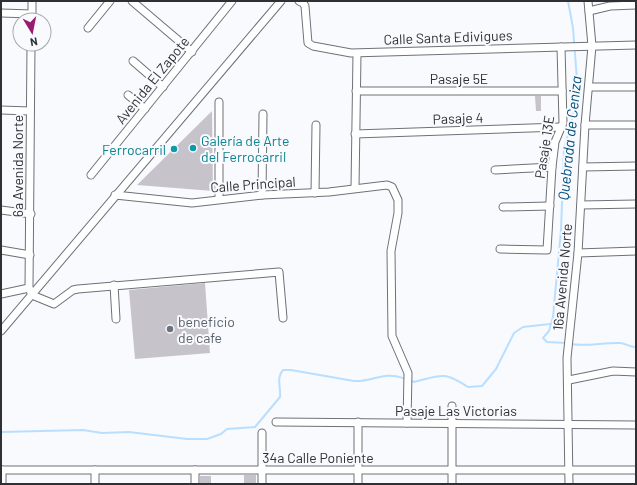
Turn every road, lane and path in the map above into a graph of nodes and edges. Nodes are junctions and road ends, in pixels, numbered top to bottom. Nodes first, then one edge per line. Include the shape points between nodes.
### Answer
1 (32, 1) edge
2 (110, 1) edge
3 (132, 1) edge
4 (232, 1) edge
5 (281, 1) edge
6 (299, 1) edge
7 (588, 1) edge
8 (636, 5) edge
9 (589, 11) junction
10 (32, 12) edge
11 (1, 13) edge
12 (12, 14) edge
13 (88, 28) dead end
14 (636, 45) edge
15 (592, 46) junction
16 (561, 47) junction
17 (31, 52) edge
18 (192, 52) junction
19 (357, 54) junction
20 (133, 61) dead end
21 (163, 87) junction
22 (589, 87) junction
23 (636, 87) edge
24 (356, 91) junction
25 (562, 91) junction
26 (128, 95) dead end
27 (219, 102) dead end
28 (1, 110) edge
29 (145, 110) junction
30 (30, 111) junction
31 (262, 114) dead end
32 (316, 125) dead end
33 (585, 125) junction
34 (636, 125) edge
35 (561, 128) junction
36 (355, 134) junction
37 (636, 166) edge
38 (552, 167) junction
39 (583, 167) junction
40 (495, 170) dead end
41 (91, 175) dead end
42 (355, 188) junction
43 (315, 193) junction
44 (115, 195) junction
45 (262, 195) junction
46 (219, 199) junction
47 (636, 204) edge
48 (580, 205) junction
49 (550, 206) junction
50 (503, 207) dead end
51 (1, 210) edge
52 (31, 214) junction
53 (500, 249) dead end
54 (1, 250) edge
55 (636, 251) edge
56 (578, 253) junction
57 (30, 255) junction
58 (114, 285) junction
59 (30, 292) junction
60 (1, 294) edge
61 (283, 318) dead end
62 (116, 319) dead end
63 (1, 331) edge
64 (636, 372) edge
65 (569, 380) junction
66 (452, 406) dead end
67 (276, 422) dead end
68 (358, 422) junction
69 (407, 423) junction
70 (452, 423) junction
71 (568, 424) junction
72 (636, 425) edge
73 (262, 433) dead end
74 (1, 470) edge
75 (95, 470) junction
76 (195, 470) junction
77 (262, 470) junction
78 (358, 470) junction
79 (452, 470) junction
80 (569, 470) junction
81 (636, 470) edge
82 (2, 484) edge
83 (95, 484) edge
84 (195, 484) edge
85 (262, 484) edge
86 (358, 484) edge
87 (452, 484) edge
88 (569, 484) edge

1 - 10 street
2 - 13 street
3 - 18 street
4 - 18 street, Avenida El Zapote
5 - 44 street
6 - 19 street, Calle Santa Edivigues via 305,6 308,43
7 - 9 street, 16a Avenida Norte
8 - 9 street via 610,6
9 - 15 street, 16a Avenida Norte
11 - 12 street
14 - 15 street, Calle Santa Edivigues
15 - 16 street, Calle Santa Edivigues
15 - 22 street, 16a Avenida Norte
16 - 19 street, Calle Santa Edivigues
16 - 25 street, Pasaje 13E
17 - 30 street, 6a Avenida Norte
18 - 21 street, Avenida El Zapote
19 - 24 street
20 - 21 street
21 - 29 street, Avenida El Zapote
22 - 23 street
22 - 33 street, 16a Avenida Norte
24 - 25 street, Pasaje 5E
24 - 36 street
25 - 35 street, Pasaje 13E
26 - 29 street
27 - 46 street
28 - 30 street
29 - 41 street, Avenida El Zapote
30 - 52 street, 6a Avenida Norte
31 - 45 street
32 - 43 street
33 - 34 street
33 - 39 street, 16a Avenida Norte
35 - 36 street, Pasaje 4
35 - 38 street, Pasaje 13E via 555,142
36 - 42 street
37 - 39 street
38 - 40 street
38 - 49 street, Pasaje 13E
39 - 48 street, 16a Avenida Norte
42 - 43 street, Calle Principal
42 - 69 street, Calle Principal via 387,185 392,187 398,200 391,251 392,336 408,373
43 - 45 street, Calle Principal
44 - 46 street, Calle Principal via 192,203
44 - 59 street
45 - 46 street, Calle Principal
47 - 48 street
48 - 56 street, 16a Avenida Norte
49 - 50 street
49 - 53 street, Pasaje 13E via 547,250
51 - 52 street
52 - 57 street, 6a Avenida Norte
54 - 57 street
55 - 56 street
56 - 65 street, 16a Avenida Norte via 568,352
57 - 59 street, 6a Avenida Norte
58 - 59 street via 75,290 54,304
58 - 61 street via 279,272
58 - 62 street
59 - 60 street
59 - 63 street
64 - 65 street via 613,371
65 - 71 street, 16a Avenida Norte
66 - 70 street
67 - 68 street, Pasaje Las Victorias
68 - 69 street, Pasaje Las Victorias
68 - 78 street
69 - 70 street, Pasaje Las Victorias
70 - 71 street, Pasaje Las Victorias
70 - 79 street
71 - 72 street, Pasaje Las Victorias
71 - 80 street, 16a Avenida Norte
73 - 77 street
74 - 75 street, 34a Calle Poniente
74 - 82 street
75 - 76 street, 34a Calle Poniente
75 - 83 street
76 - 77 street, 34a Calle Poniente
76 - 84 street
77 - 78 street, 34a Calle Poniente
77 - 85 street
78 - 79 street, 34a Calle Poniente
78 - 86 street
79 - 80 street, 34a Calle Poniente
79 - 87 street
80 - 81 street, 34a Calle Poniente
80 - 88 street, 16a Avenida Norte

